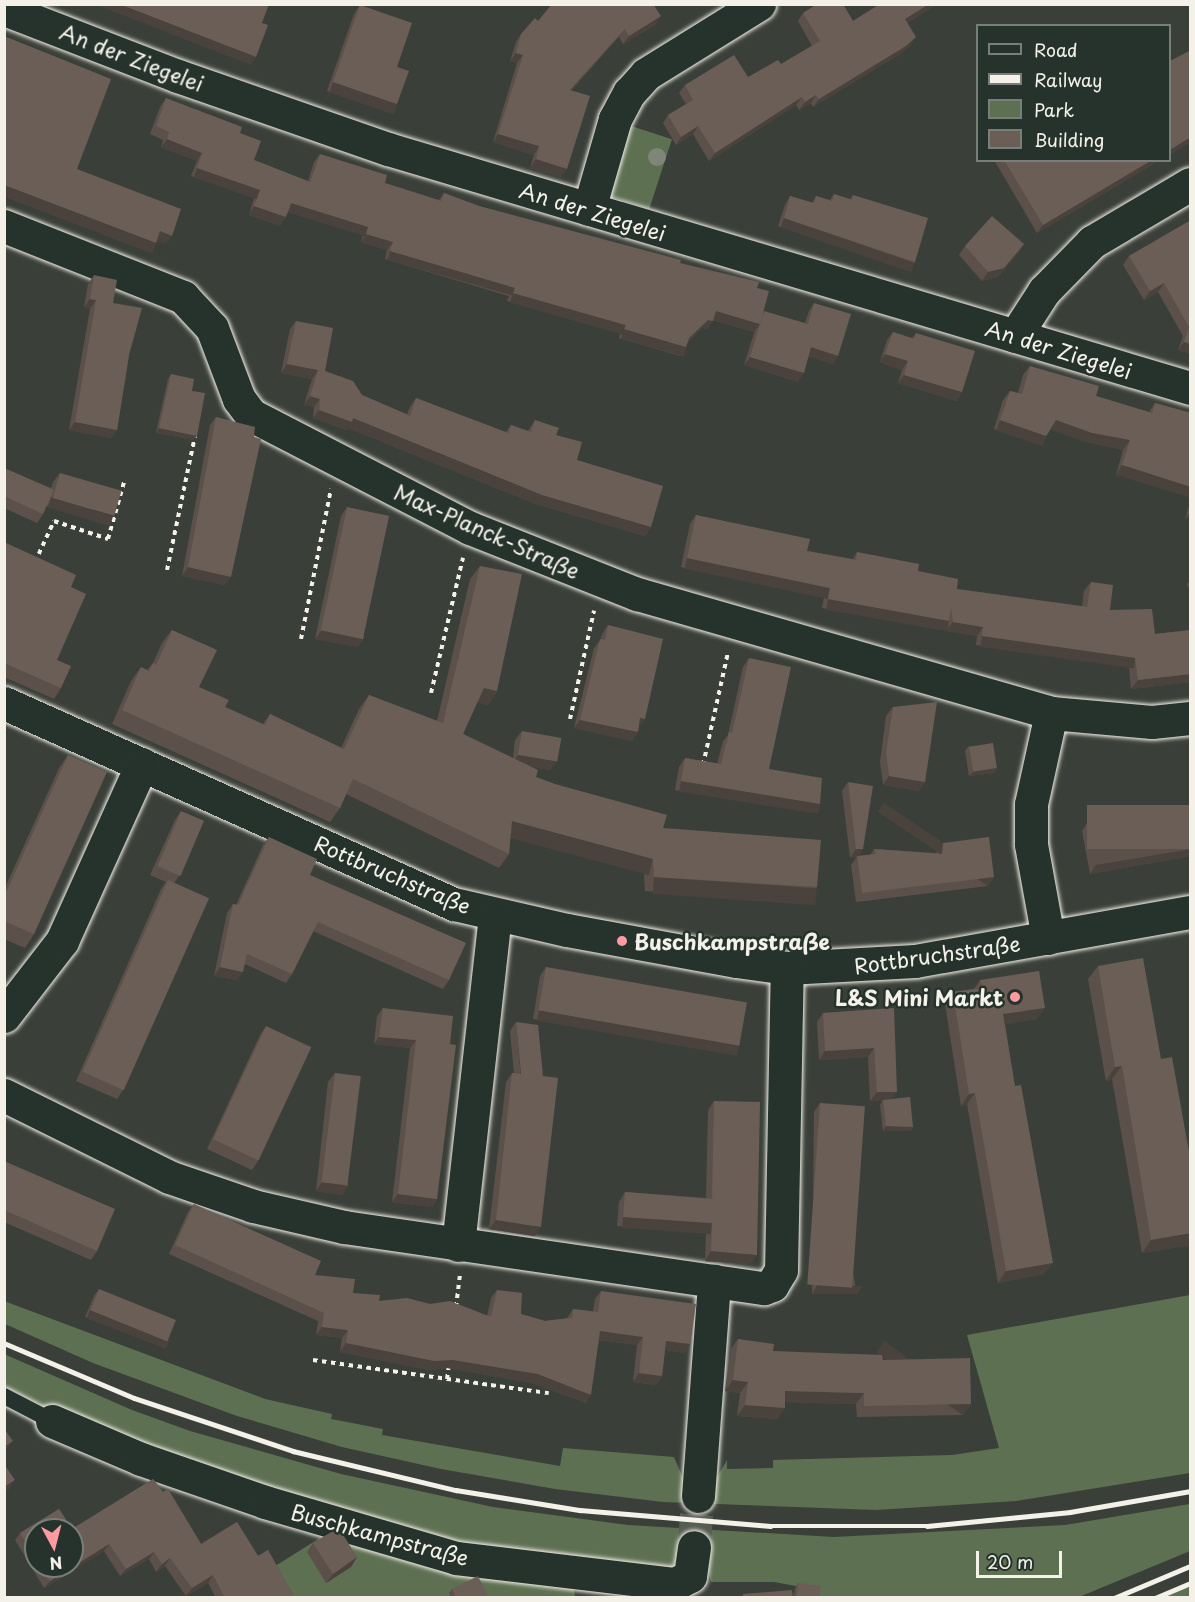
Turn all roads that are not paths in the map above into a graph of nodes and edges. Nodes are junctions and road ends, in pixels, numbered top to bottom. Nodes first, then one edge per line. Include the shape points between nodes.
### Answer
1 (759, 4) edge
2 (4, 9) edge
3 (1191, 184) edge
4 (589, 209) junction
5 (4, 226) edge
6 (1015, 336) junction
7 (1191, 388) edge
8 (4, 703) edge
9 (1051, 713) junction
10 (1191, 718) edge
11 (142, 764) junction
12 (1191, 912) edge
13 (495, 915) junction
14 (1048, 938) junction
15 (787, 968) junction
16 (4, 1016) edge
17 (4, 1095) edge
18 (458, 1245) junction
19 (714, 1281) junction
20 (4, 1396) edge
21 (52, 1421) joint
22 (698, 1496) tunnel mouth
23 (694, 1547) tunnel mouth

1 - 4 street via 646,74 629,93 615,120
2 - 4 street, An der Ziegelei via 177,76 388,149
3 - 6 street via 1092,242 1044,291
4 - 6 street, An der Ziegelei
5 - 9 street, Max-Planck-Straße via 183,297 212,328 239,399 251,415 470,528 601,580
6 - 7 street, An der Ziegelei
8 - 11 street, Rottbruchstraße
9 - 10 street, Max-Planck-Straße via 1152,722
9 - 14 street via 1031,804 1031,844
11 - 13 street, Rottbruchstraße via 454,904
11 - 16 street via 67,931
12 - 14 street, Rottbruchstraße
13 - 15 street, Rottbruchstraße
13 - 18 street
14 - 15 street, Rottbruchstraße via 915,961
15 - 19 street via 781,1270 772,1285 764,1288
17 - 18 street via 169,1177 253,1206 344,1227
18 - 19 street
19 - 22 street
20 - 21 lane
21 - 23 street, Buschkampstraße via 141,1459 265,1502 456,1558 675,1584 690,1576

